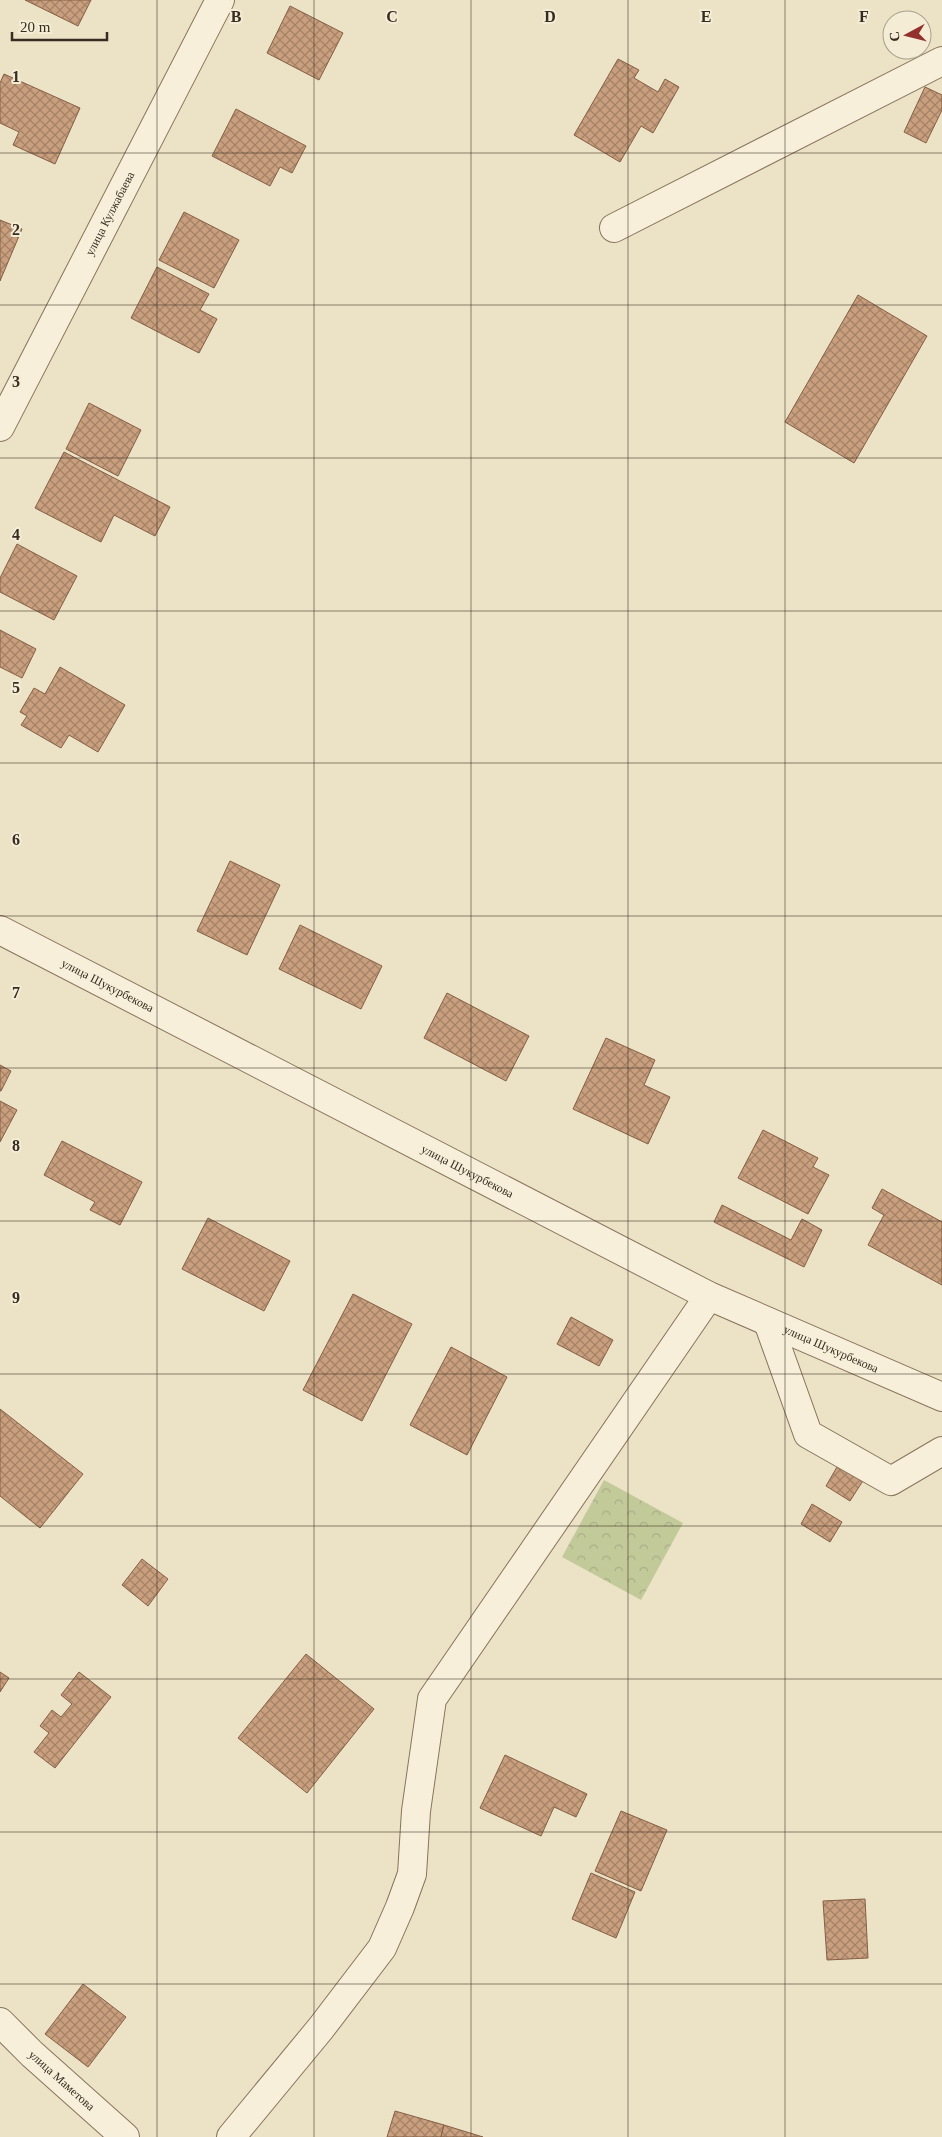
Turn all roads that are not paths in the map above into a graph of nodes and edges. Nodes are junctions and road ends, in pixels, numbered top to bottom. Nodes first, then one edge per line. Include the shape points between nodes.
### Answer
1 (220, 0) edge
2 (942, 60) edge
3 (614, 228) dead end
4 (0, 426) edge
5 (0, 930) edge
6 (709, 1296) junction
7 (768, 1322) junction
8 (942, 1397) edge
9 (942, 1451) edge
10 (0, 2022) edge
11 (125, 2137) edge
12 (231, 2137) edge

1 - 4 street, улица Кулжабаева
2 - 3 street
5 - 6 street, улица Шукурбекова
6 - 7 street, улица Шукурбекова
6 - 12 street via 432,1699 416,1811 412,1874 382,1948
7 - 8 street, улица Шукурбекова
7 - 9 street via 808,1434 891,1481
10 - 11 street, улица Маметова

